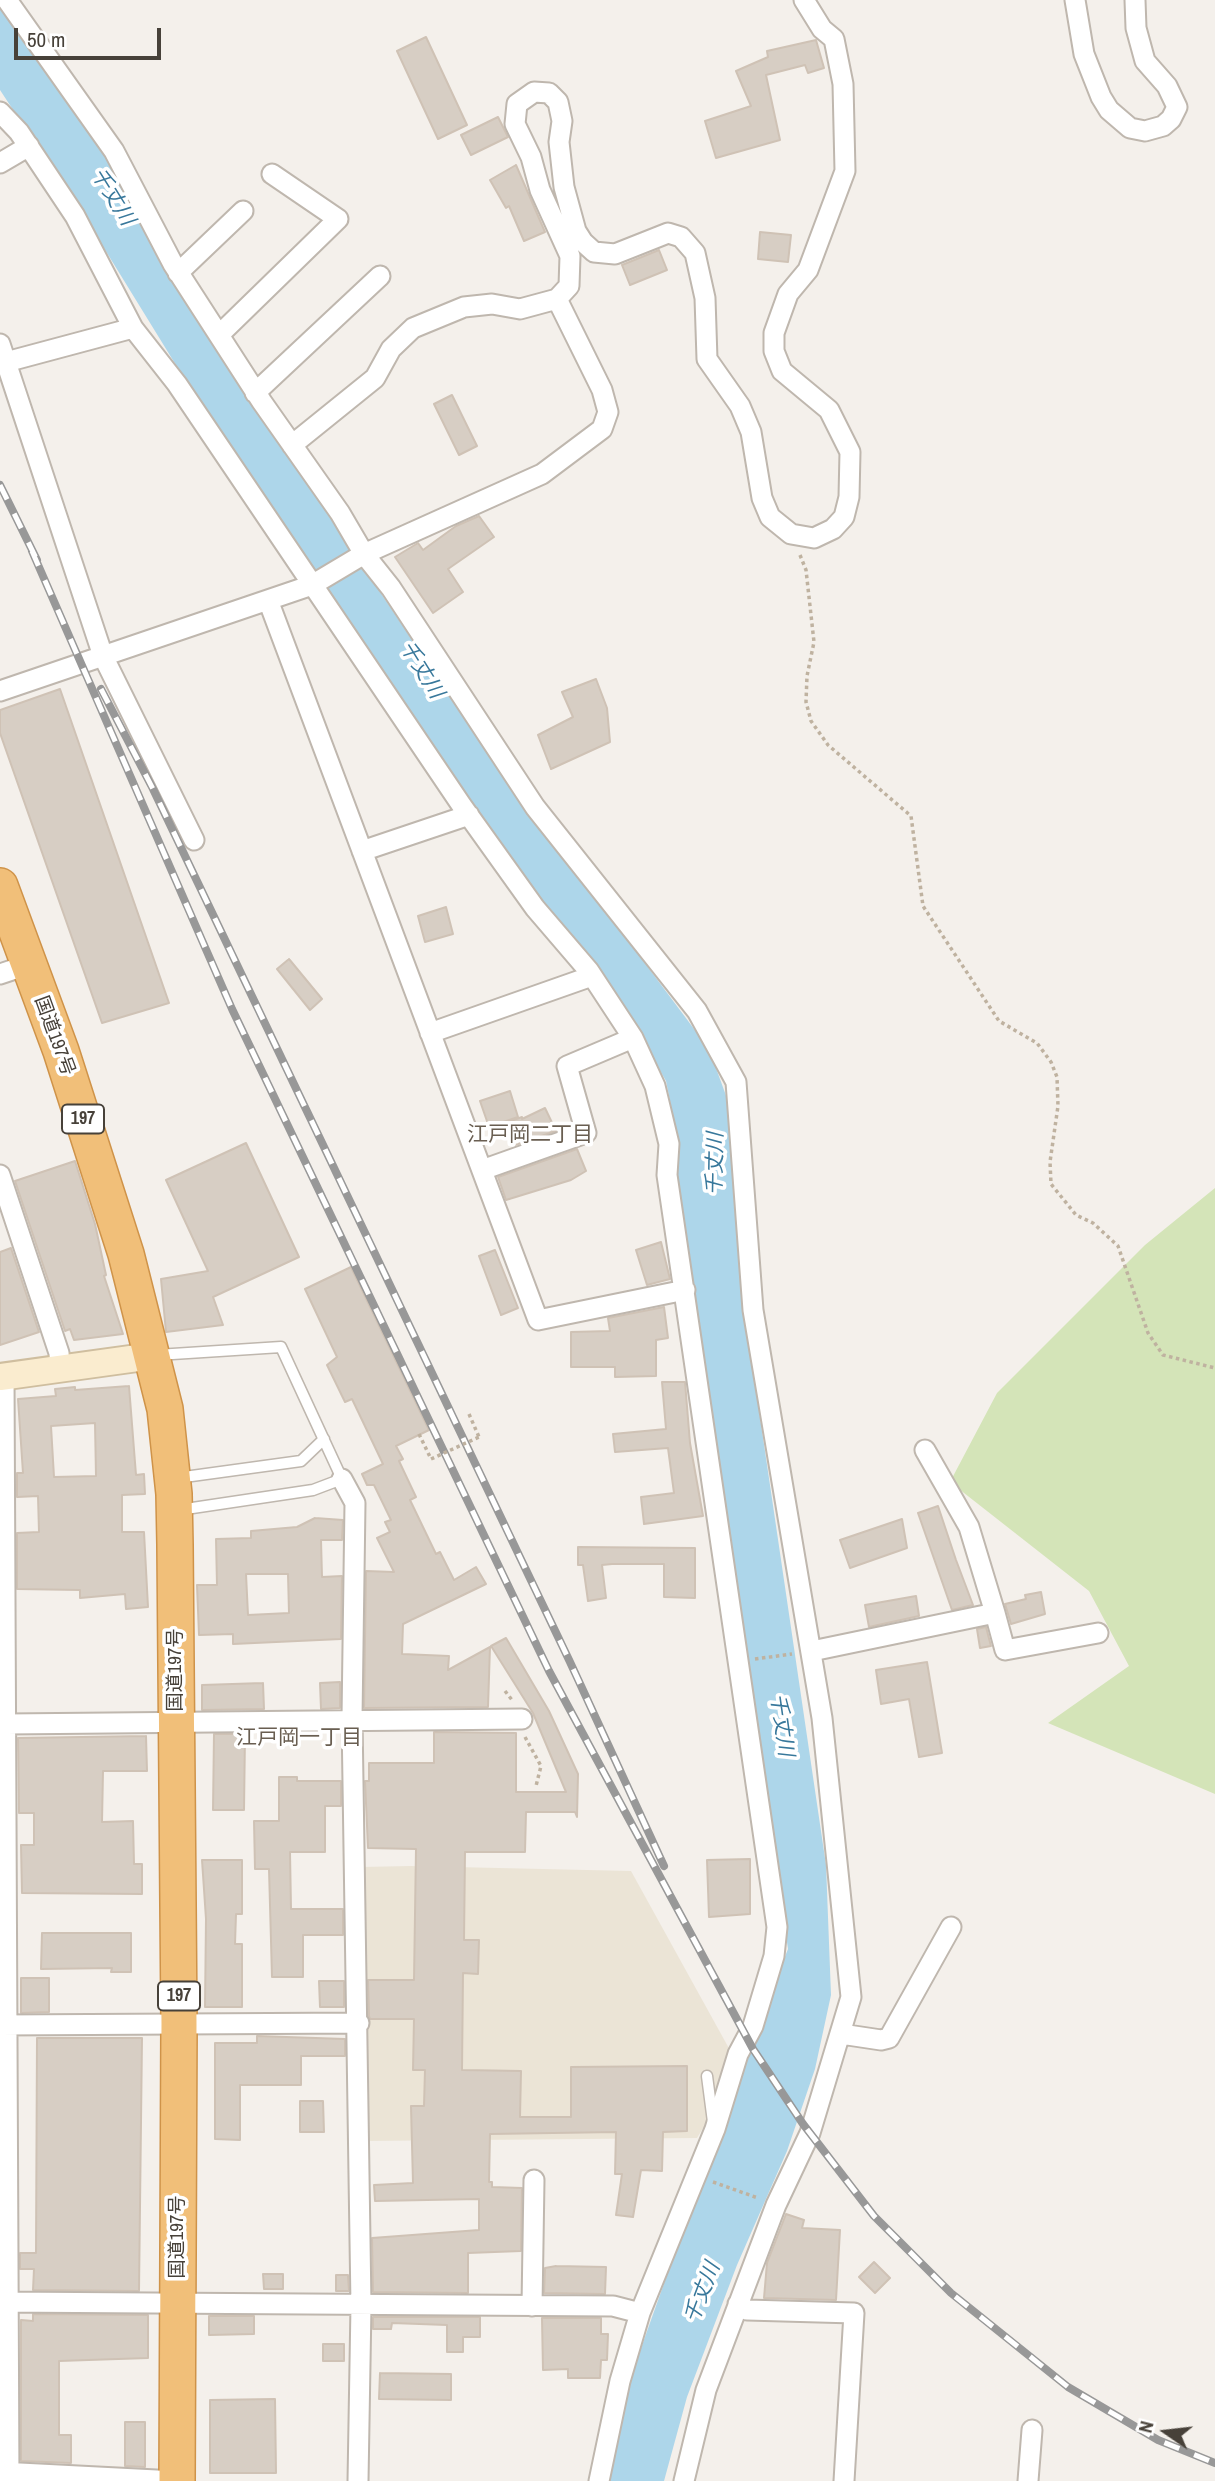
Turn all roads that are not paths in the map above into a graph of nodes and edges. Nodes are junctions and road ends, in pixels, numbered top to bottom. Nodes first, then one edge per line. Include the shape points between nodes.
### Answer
1 (7, 0) edge
2 (804, 0) edge
3 (1075, 0) edge
4 (1135, 0) edge
5 (0, 112) edge
6 (29, 146) junction
7 (0, 163) edge
8 (272, 174) dead end
9 (243, 211) dead end
10 (178, 272) junction
11 (380, 276) dead end
12 (558, 299) junction
13 (133, 328) junction
14 (219, 335) junction
15 (3, 353) edge
16 (255, 393) junction
17 (292, 445) junction
18 (364, 554) junction
19 (316, 582) junction
20 (268, 600) junction
21 (103, 656) junction
22 (0, 691) edge
23 (469, 815) junction
24 (194, 840) dead end
25 (362, 851) junction
26 (0, 886) edge
27 (14, 970) edge
28 (592, 976) junction
29 (430, 1033) junction
30 (633, 1038) junction
31 (482, 1170) junction
32 (0, 1175) edge
33 (685, 1290) junction
34 (152, 1356) junction
35 (60, 1368) junction
36 (2, 1376) edge
37 (324, 1439) junction
38 (925, 1450) dead end
39 (342, 1479) junction
40 (174, 1495) junction
41 (995, 1613) junction
42 (1098, 1633) dead end
43 (812, 1651) junction
44 (352, 1718) junction
45 (522, 1719) dead end
46 (176, 1723) junction
47 (6, 1724) junction
48 (951, 1927) dead end
49 (359, 2023) junction
50 (179, 2024) junction
51 (4, 2025) edge
52 (841, 2034) junction
53 (707, 2076) dead end
54 (715, 2129) junction
55 (534, 2180) dead end
56 (3, 2302) edge
57 (177, 2304) junction
58 (738, 2304) junction
59 (361, 2305) junction
60 (532, 2306) junction
61 (640, 2314) junction
62 (1032, 2430) dead end
63 (6, 2475) edge
64 (176, 2481) edge
65 (358, 2481) edge
66 (599, 2481) edge
67 (684, 2481) edge
68 (844, 2481) edge
69 (1028, 2481) edge

1 - 10 street via 114,151
2 - 12 street via 834,39 843,84 845,171 808,270 788,294 774,334 774,351 782,372 829,410 850,452 844,517 833,529 814,538 791,534 770,517 762,498 751,432 740,406 707,359 705,298 695,253 681,237 668,233 615,254 594,252 576,231 564,187 558,102 549,93 534,92 517,104 515,124 570,256 569,286
3 - 4 street via 1084,54 1101,97 1130,128 1145,131 1163,126 1177,107 1146,61 1136,28
5 - 6 street
6 - 7 street
6 - 13 street via 75,216
8 - 14 street via 338,219
9 - 10 street
10 - 14 street
11 - 16 street
12 - 17 street via 520,309 492,304 464,307 413,328 391,349 375,378
12 - 18 street via 602,390 608,412 602,429 542,474
13 - 15 street
13 - 19 street
14 - 16 street
15 - 21 street
16 - 17 street
17 - 18 street
18 - 19 street
18 - 43 street via 391,587 535,807 697,1011 736,1082 753,1310
19 - 20 street
19 - 23 street
20 - 21 street
20 - 25 street
21 - 22 street
21 - 24 street
23 - 25 street
23 - 28 street via 535,908
25 - 29 street
26 - 27 highway, 国道197号 / 197
27 - 34 highway, 国道197号 / 197 via 61,1051 126,1254
28 - 29 street
28 - 30 street
29 - 31 street
30 - 31 street via 566,1066 586,1133
30 - 33 street via 655,1086 669,1144 667,1175
31 - 33 street via 538,1320
32 - 35 street
33 - 54 street via 777,1927 774,1956 753,2026 738,2054
34 - 35 street
34 - 37 lane via 281,1346
34 - 40 highway, 国道197号 / 197 via 165,1409
35 - 36 street
36 - 47 street
37 - 39 lane
37 - 40 lane via 301,1461
38 - 41 street via 969,1527
39 - 40 lane via 313,1490
39 - 44 street via 355,1503
40 - 46 highway, 国道197号 / 197
41 - 42 street via 1005,1650
41 - 43 street
43 - 52 street via 851,1997
44 - 45 street
44 - 46 street
44 - 49 street
46 - 47 street
46 - 50 highway, 国道197号 / 197
47 - 51 street
48 - 52 street via 890,2038
49 - 50 street
49 - 59 street
50 - 51 street
50 - 57 highway, 国道197号 / 197
51 - 56 street
52 - 58 street via 810,2133
53 - 54 lane
54 - 61 street
55 - 60 street
56 - 57 street
56 - 63 street
57 - 59 street
57 - 64 highway, 国道197号 / 197
58 - 67 street via 706,2390
58 - 68 street via 747,2310 854,2313
59 - 60 street
59 - 65 street
60 - 61 street via 613,2306
61 - 66 street
62 - 69 street
63 - 64 street

